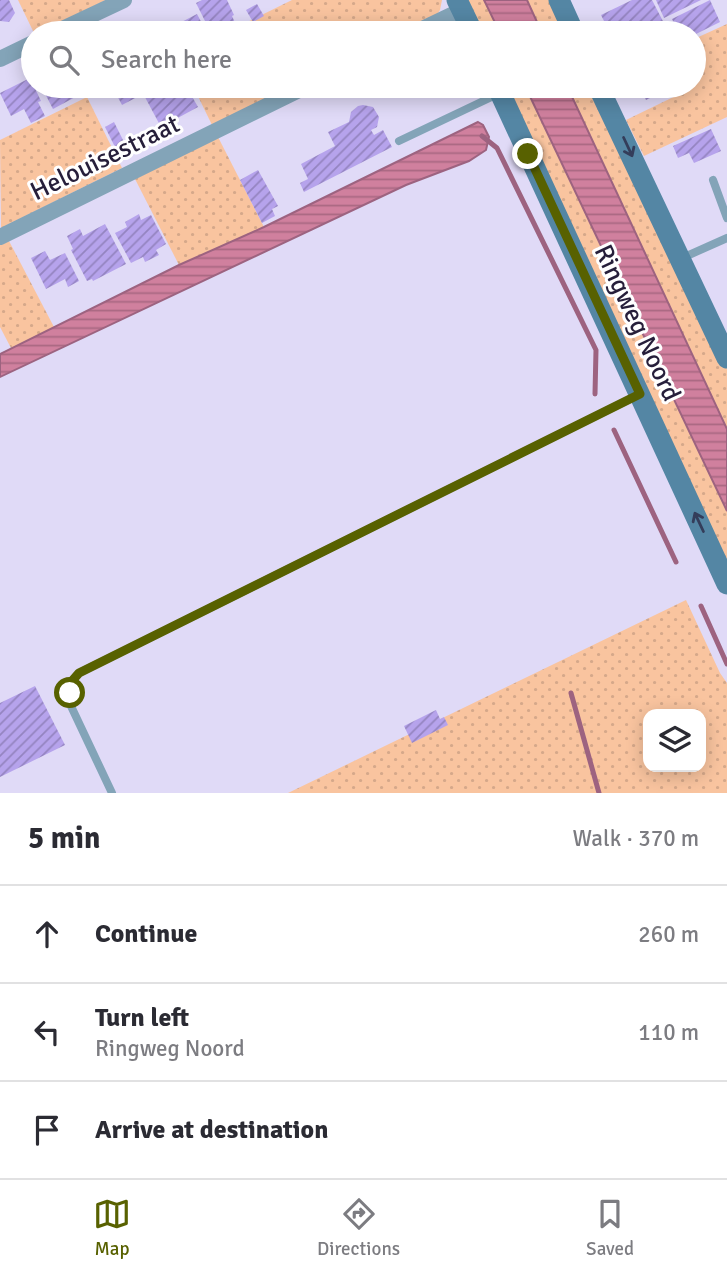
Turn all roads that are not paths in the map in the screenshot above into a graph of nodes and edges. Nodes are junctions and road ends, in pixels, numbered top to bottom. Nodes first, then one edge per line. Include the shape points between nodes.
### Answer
1 (124, 0) edge
2 (559, 0) edge
3 (459, 5) edge
4 (79, 21) edge
5 (433, 21) edge
6 (467, 21) edge
7 (569, 21) edge
8 (21, 49) edge
9 (0, 59) edge
10 (283, 98) edge
11 (482, 98) edge
12 (502, 98) edge
13 (604, 98) edge
14 (399, 141) dead end
15 (713, 180) dead end
16 (727, 218) edge
17 (0, 237) edge
18 (727, 237) edge
19 (680, 259) junction
20 (727, 358) edge
21 (640, 394) junction
22 (727, 584) edge
23 (112, 793) edge

1 - 4 street
2 - 7 street
3 - 5 street
3 - 6 street
8 - 9 street
10 - 17 street, Helouisestraat
11 - 14 lane
12 - 21 street, Ringweg Noord
13 -> 19 street
15 - 16 lane
18 - 19 lane
19 - 20 street
22 -> 21 street, Ringweg Noord
21 - 23 lane via 79,673 72,681 70,704

